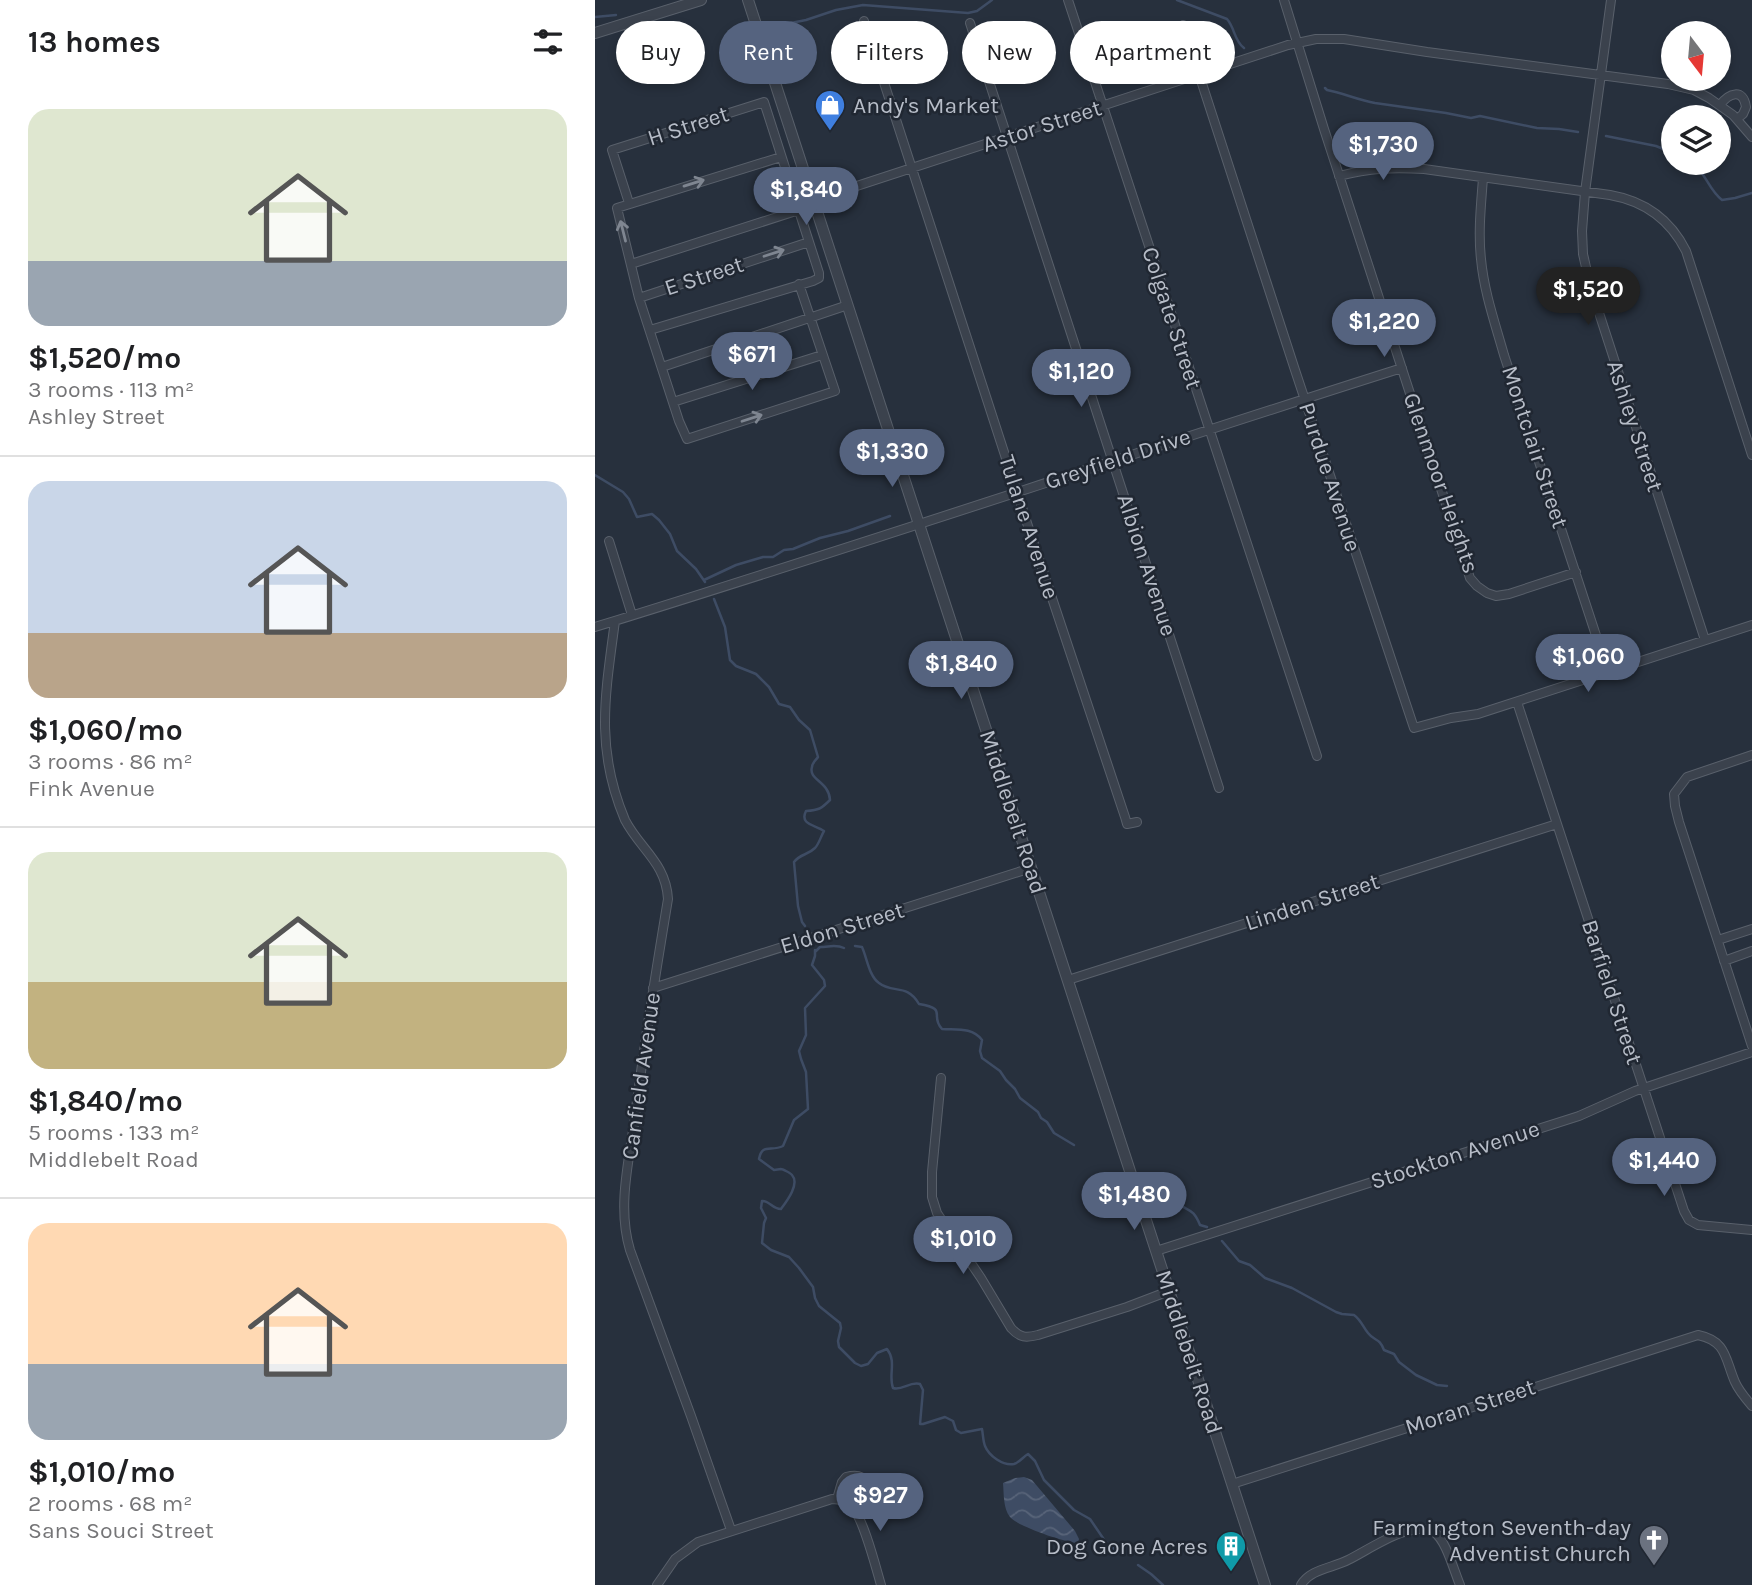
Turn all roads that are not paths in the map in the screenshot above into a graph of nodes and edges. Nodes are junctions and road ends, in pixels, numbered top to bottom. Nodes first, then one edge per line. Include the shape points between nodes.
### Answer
1 (701, 0) edge
2 (748, 0) edge
3 (1068, 0) edge
4 (1284, 0) edge
5 (1611, 0) edge
6 (595, 33) edge
7 (1297, 43) junction
8 (1235, 63) edge
9 (1602, 75) junction
10 (885, 84) edge
11 (990, 84) edge
12 (1169, 84) edge
13 (1202, 84) edge
14 (1720, 105) joint
15 (1103, 106) junction
16 (1731, 114) edge
17 (1737, 119) junction
18 (1752, 137) edge
19 (1007, 138) junction
20 (782, 156) junction
21 (912, 168) junction
22 (1339, 176) junction
23 (1483, 177) junction
24 (1585, 192) junction
25 (814, 200) junction
26 (629, 203) junction
27 (799, 210) junction
28 (809, 242) junction
29 (631, 264) junction
30 (799, 285) junction
31 (639, 298) junction
32 (848, 305) junction
33 (811, 318) junction
34 (650, 330) junction
35 (823, 355) junction
36 (662, 367) junction
37 (1402, 368) junction
38 (1305, 398) junction
39 (673, 402) junction
40 (1209, 429) junction
41 (1752, 455) edge
42 (1113, 461) junction
43 (1017, 492) junction
44 (920, 524) junction
45 (609, 541) dead end
46 (1576, 572) junction
47 (632, 615) junction
48 (615, 621) junction
49 (1752, 625) edge
50 (595, 627) edge
51 (1705, 640) junction
52 (1608, 672) junction
53 (1517, 702) junction
54 (1752, 755) edge
55 (1317, 756) dead end
56 (1219, 788) dead end
57 (1137, 822) dead end
58 (1557, 824) junction
59 (1031, 869) junction
60 (1752, 929) edge
61 (1718, 940) junction
62 (1752, 951) edge
63 (1724, 961) junction
64 (1068, 980) junction
65 (653, 988) junction
66 (1752, 1046) edge
67 (1752, 1052) edge
68 (941, 1078) dead end
69 (1643, 1088) junction
70 (1752, 1230) edge
71 (1156, 1251) junction
72 (1169, 1291) junction
73 (1752, 1406) edge
74 (1232, 1484) junction
75 (837, 1499) junction
76 (855, 1510) junction
77 (731, 1530) junction
78 (657, 1585) edge
79 (881, 1585) edge
80 (1265, 1585) edge
81 (1301, 1585) edge
82 (1460, 1585) edge

1 - 6 street
2 - 25 street, Middlebelt Road
3 - 15 street, Colgate Street
4 - 7 street, Glenmoor Heights
5 - 9 street, Ashley Street
7 - 8 street, Astor Street
7 - 9 street, Astor Street via 1344,39
7 - 22 street, Glenmoor Heights
9 - 14 street, Astor Street via 1682,87
9 - 24 street, Ashley Street
10 - 21 street, Tulane Avenue
11 - 19 street, Albion Avenue
12 - 15 street, Astor Street
13 - 38 street, Purdue Avenue
14 - 17 street via 1731,95 1744,98 1746,107
15 - 19 street, Astor Street
15 - 40 street, Colgate Street
16 - 17 street, Astor Street
17 - 18 street, Astor Street
19 - 21 street, Astor Street
19 - 42 street, Albion Avenue
26 -> 20 street
20 - 26 street, H Street via 764,102 612,150
20 - 27 street
21 - 25 street, Astor Street
21 - 43 street, Tulane Avenue
22 - 23 street via 1394,167
22 - 37 street, Glenmoor Heights
23 - 24 street
23 - 46 street, Montclair Street via 1480,251 1485,287
24 - 41 street via 1621,197 1649,208 1678,237 1689,258
24 - 51 street, Ashley Street via 1582,241 1590,285
25 - 32 street, Middlebelt Road
29 -> 26 street via 617,208
27 - 28 street
27 - 29 street
28 - 30 street via 819,278
31 -> 28 street, E Street
29 - 31 street
30 - 33 street
30 - 34 street
31 - 34 street
32 - 33 street
32 - 44 street, Middlebelt Road
33 - 35 street
33 - 36 street
34 - 36 street
35 - 39 street
39 -> 35 street via 687,439 835,391
36 - 39 street
37 - 38 street, Greyfield Drive
37 - 46 street, Glenmoor Heights via 1470,578 1496,596
38 - 40 street, Greyfield Drive
38 - 53 street, Purdue Avenue via 1414,728
40 - 42 street, Greyfield Drive
40 - 55 street, Colgate Street
42 - 43 street, Greyfield Drive
42 - 56 street, Albion Avenue
43 - 44 street, Greyfield Drive
43 - 57 street, Tulane Avenue via 1127,824
44 - 47 street, Greyfield Drive
44 - 59 street, Middlebelt Road
45 - 47 street
46 - 52 street, Montclair Street
47 - 48 street, Greyfield Drive
48 - 50 street, Greyfield Drive
48 - 65 street, Canfield Avenue via 602,716 603,750 627,823 667,884
49 - 51 street
51 - 52 street
52 - 53 street
53 - 58 street, Barfield Street
54 - 61 street via 1687,777 1674,794
58 - 64 street, Linden Street
58 - 69 street, Barfield Street
59 - 64 street, Middlebelt Road
59 - 65 street, Eldon Street
60 - 61 street
61 - 63 street
62 - 63 street
63 - 66 street
64 - 71 street, Middlebelt Road
65 - 77 street, Canfield Avenue via 625,1188 624,1225
67 - 69 street, Stockton Avenue
68 - 72 street via 932,1197 937,1213 1017,1335 1038,1335
69 - 70 street, Barfield Street via 1689,1220
69 - 71 street, Stockton Avenue via 1579,1116
71 - 72 street, Middlebelt Road
72 - 74 street, Middlebelt Road
73 - 74 street, Moran Street via 1735,1384 1717,1341 1698,1335
74 - 80 street, Middlebelt Road
75 - 76 street
75 - 76 street via 845,1477 862,1479 865,1491
75 - 77 street
76 - 79 street
77 - 78 street via 689,1548
81 - 82 street via 1314,1573 1418,1528 1441,1538

